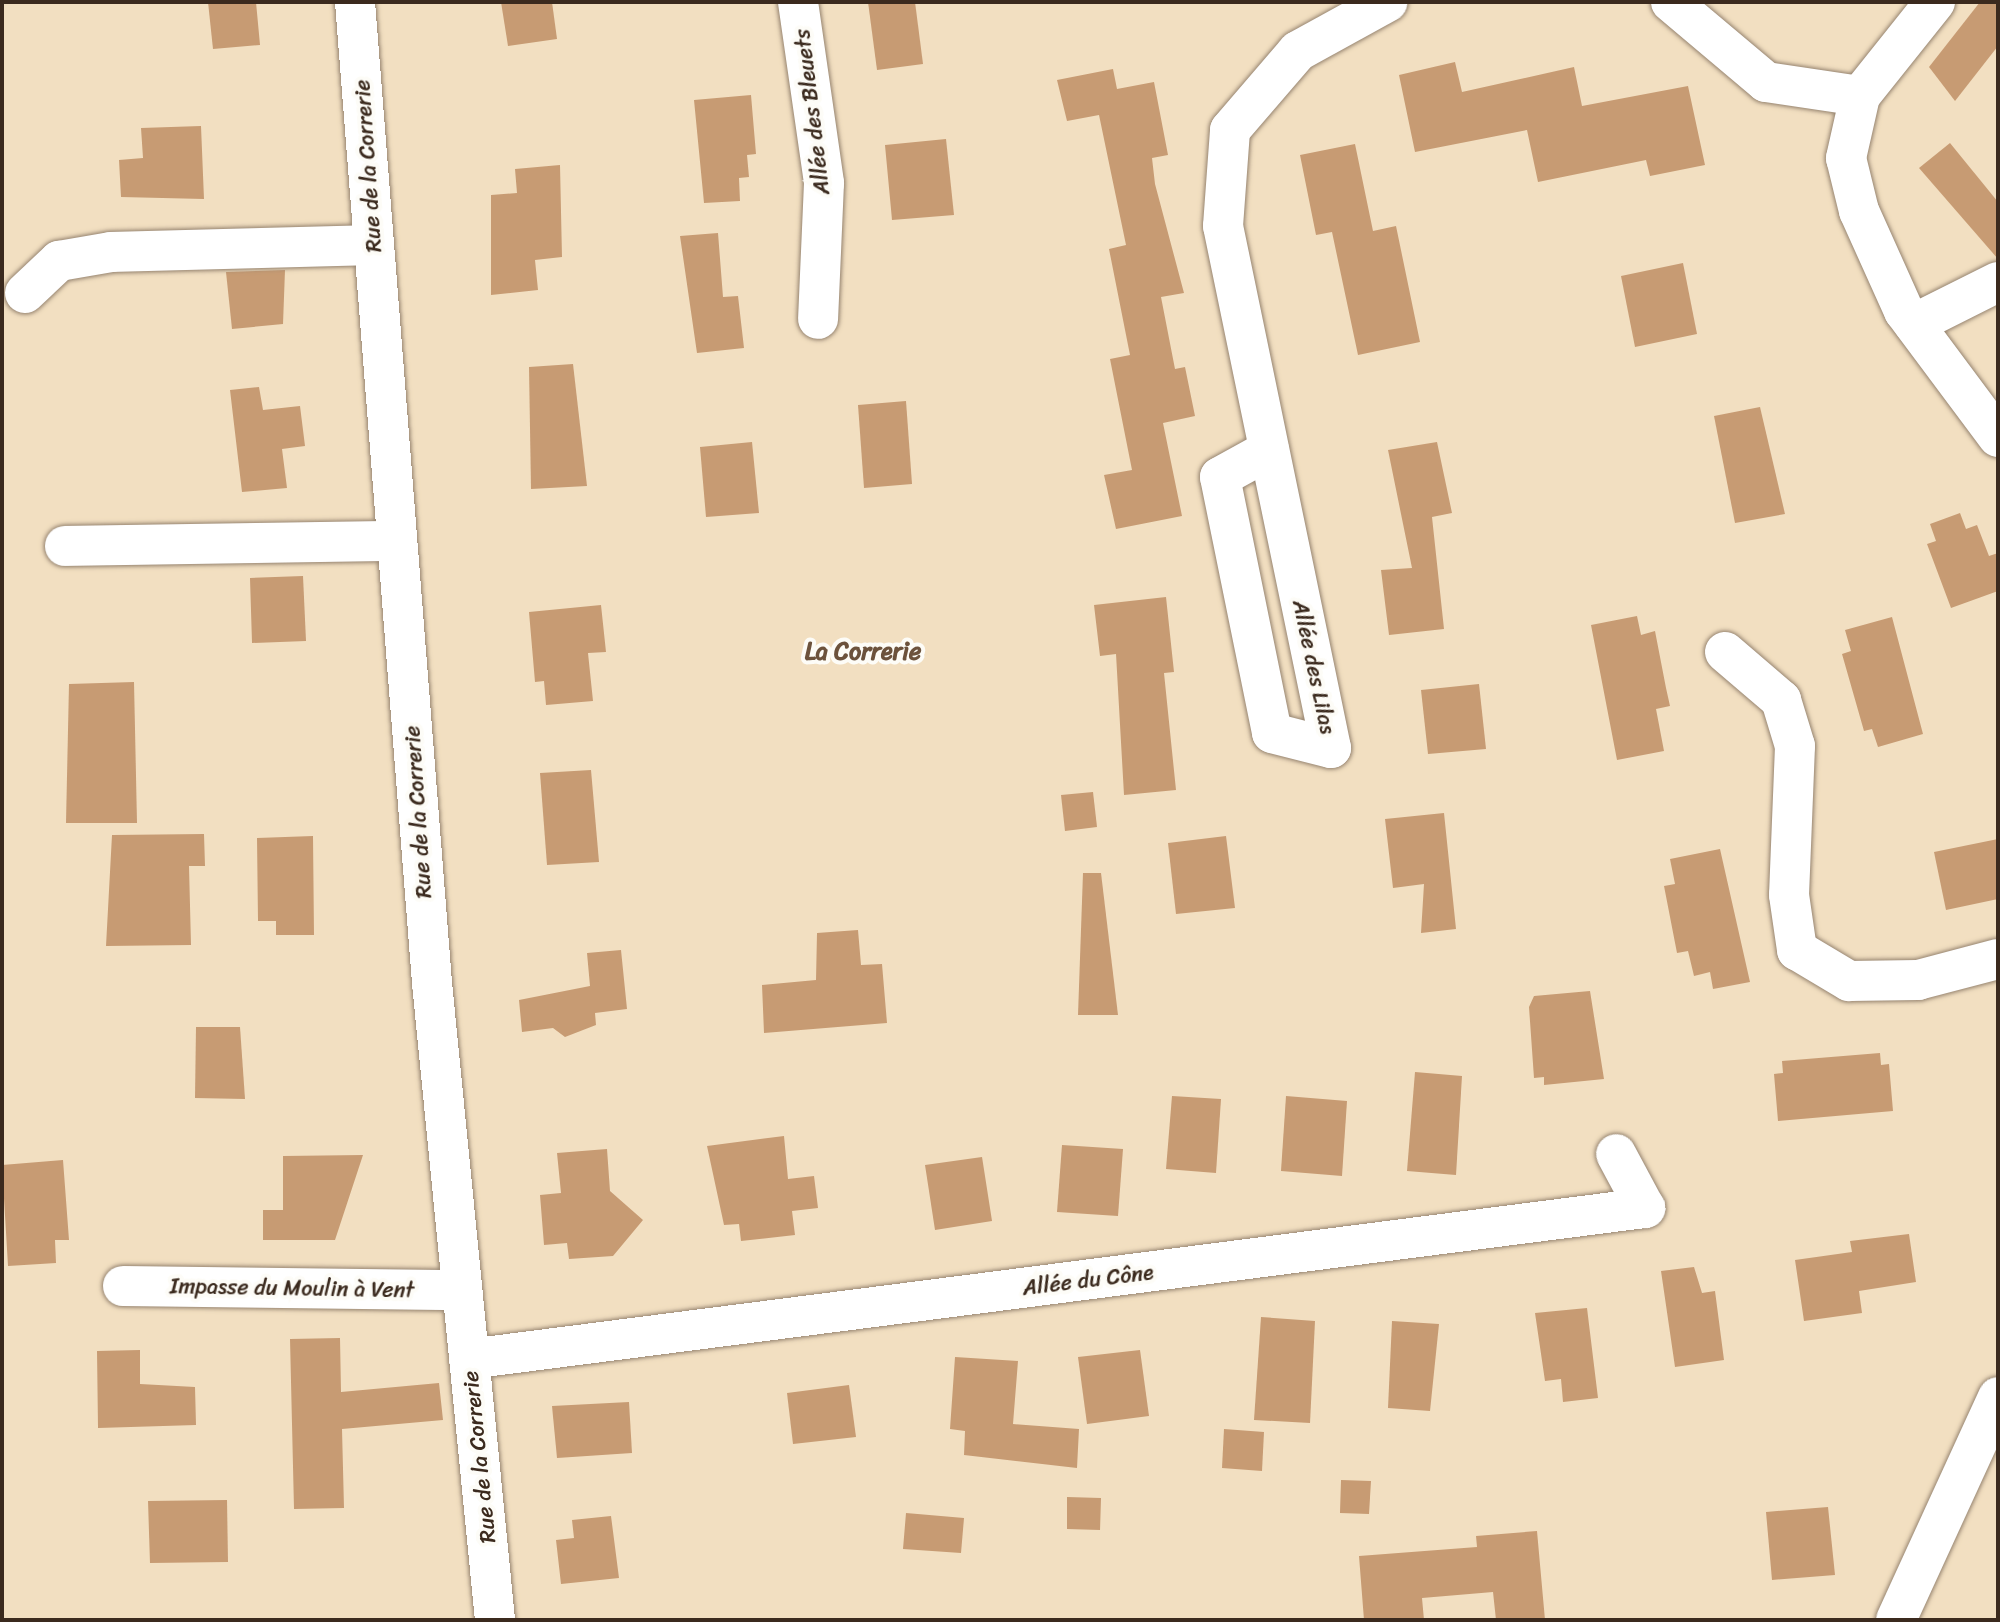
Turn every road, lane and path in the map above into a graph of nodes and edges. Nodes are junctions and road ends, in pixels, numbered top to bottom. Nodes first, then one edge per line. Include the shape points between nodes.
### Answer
1 (355, 2) edge
2 (798, 2) edge
3 (1387, 2) edge
4 (1671, 2) edge
5 (1935, 2) edge
6 (1860, 96) junction
7 (374, 245) junction
8 (1998, 282) edge
9 (25, 293) dead end
10 (818, 319) dead end
11 (1914, 324) junction
12 (1998, 437) edge
13 (1269, 450) junction
14 (397, 541) junction
15 (65, 546) dead end
16 (1725, 652) dead end
17 (1998, 959) edge
18 (1616, 1154) dead end
19 (123, 1286) dead end
20 (462, 1290) junction
21 (469, 1359) junction
22 (1998, 1397) edge
23 (495, 1620) edge
24 (1896, 1620) edge

1 - 7 street, Rue de la Correrie
2 - 10 street, Allée des Bleuets via 824,183
3 - 13 street, Allée des Lilas via 1298,51 1230,130 1223,226
4 - 6 street via 1766,82
5 - 6 street
6 - 11 street via 1846,158 1859,211
7 - 9 street via 111,252 59,261
7 - 14 street, Rue de la Correrie
8 - 11 street
11 - 12 street
13 - 13 street, Allée des Lilas via 1220,477 1272,733 1331,748
14 - 15 street
14 - 20 street, Rue de la Correrie
16 - 17 street via 1781,700 1795,746 1789,895 1797,950 1849,981 1918,980
18 - 21 street, Allée du Cône via 1645,1208
19 - 20 street, Impasse du Moulin à Vent
20 - 21 street, Rue de la Correrie
21 - 23 street, Rue de la Correrie
22 - 24 street

